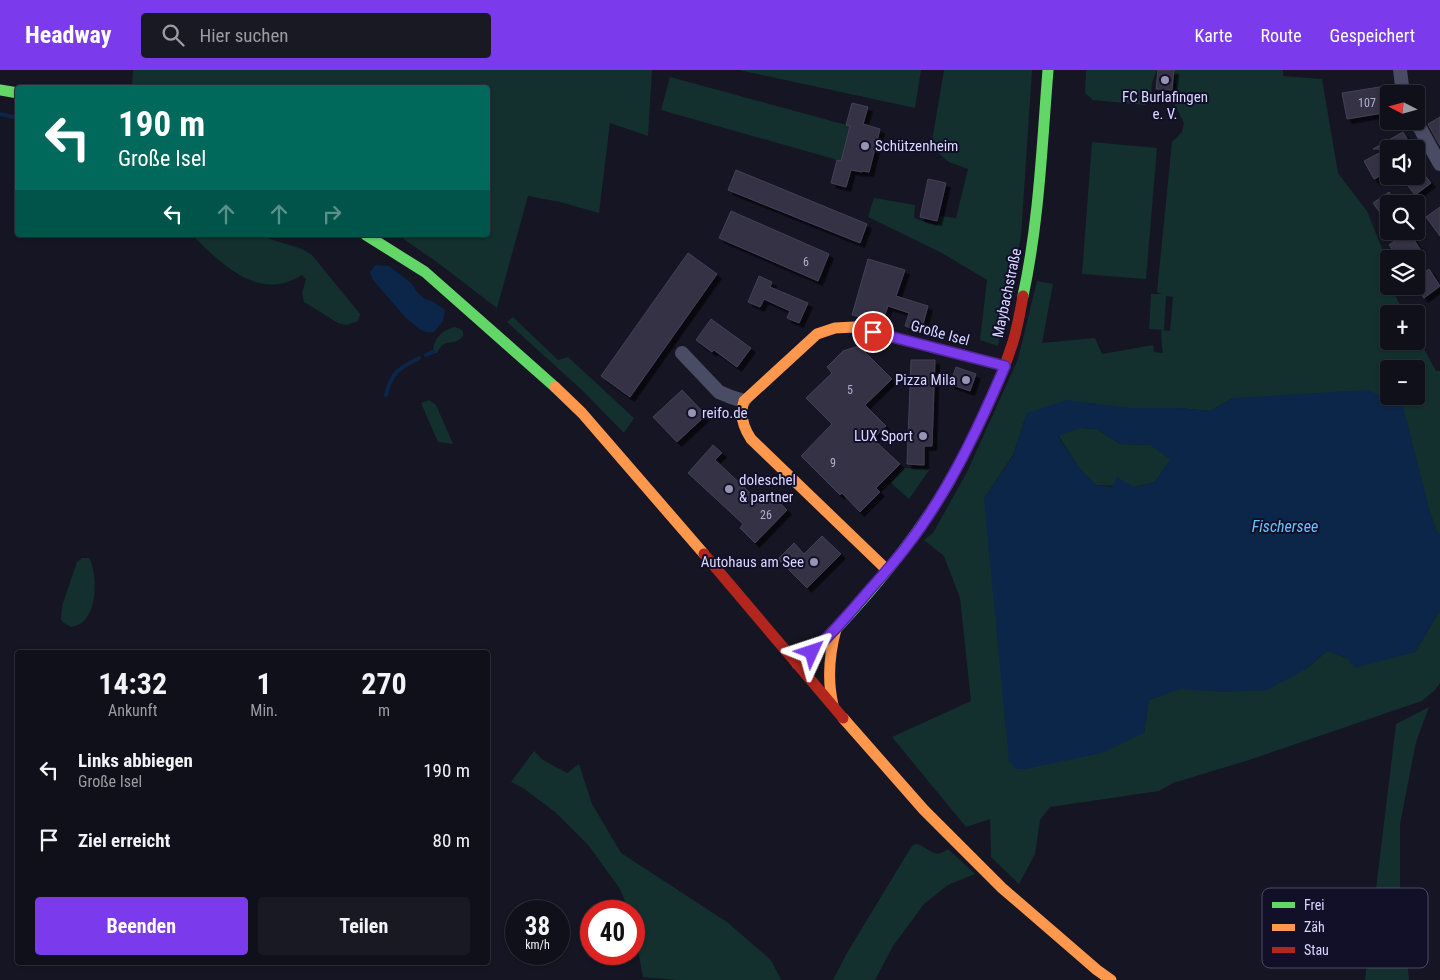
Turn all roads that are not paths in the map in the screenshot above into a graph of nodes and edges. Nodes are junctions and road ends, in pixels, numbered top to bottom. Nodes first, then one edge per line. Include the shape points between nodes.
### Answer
1 (1048, 70) edge
2 (1400, 70) edge
3 (1402, 85) edge
4 (0, 90) edge
5 (15, 92) edge
6 (1421, 130) edge
7 (1440, 164) edge
8 (369, 237) edge
9 (682, 353) dead end
10 (1005, 366) junction
11 (744, 401) junction
12 (887, 570) junction
13 (836, 629) junction
14 (798, 664) junction
15 (834, 707) junction
16 (1111, 980) edge

1 - 10 street, Maybachstraße via 1030,264
2 - 3 street
4 - 5 street
6 - 7 street
8 - 14 street via 425,272 550,381 582,413
9 - 11 street via 719,392
10 - 11 street, Große Isel via 846,326 817,334
10 - 12 street, Maybachstraße via 942,494
11 - 12 street via 741,417 751,439
12 - 13 street, Maybachstraße
13 - 14 street, Maybachstraße
13 - 15 street via 828,666
14 - 15 street
15 - 16 street via 924,810 1002,888

